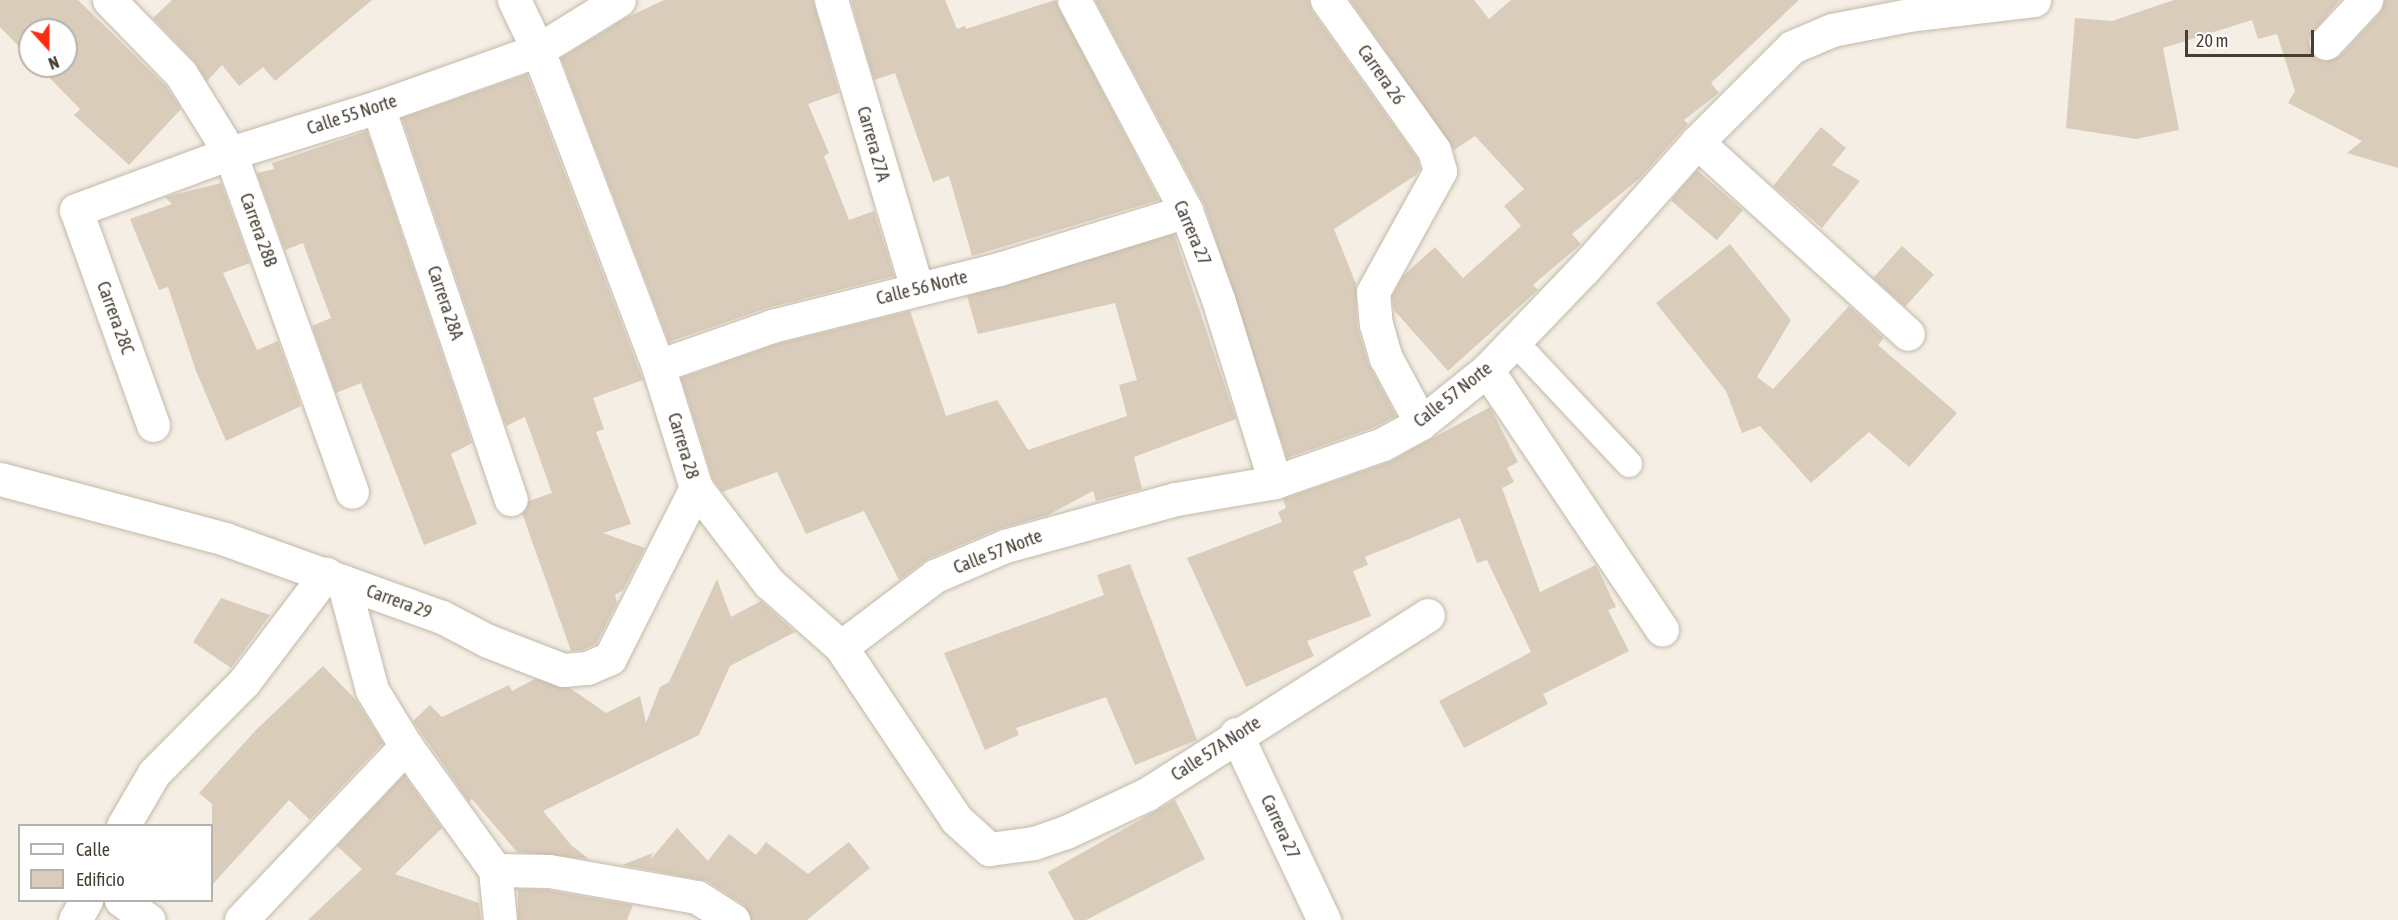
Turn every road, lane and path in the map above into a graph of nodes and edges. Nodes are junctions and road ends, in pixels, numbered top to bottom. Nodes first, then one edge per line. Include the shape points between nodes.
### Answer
1 (109, 0) edge
2 (514, 0) edge
3 (620, 0) edge
4 (831, 0) edge
5 (1074, 0) edge
6 (1327, 0) edge
7 (2034, 0) edge
8 (2366, 0) edge
9 (2326, 43) dead end
10 (538, 50) junction
11 (378, 107) junction
12 (1697, 142) junction
13 (230, 153) junction
14 (76, 210) joint
15 (1185, 212) junction
16 (917, 288) junction
17 (1908, 334) dead end
18 (1515, 342) junction
19 (658, 366) junction
20 (1487, 370) junction
21 (1421, 423) junction
22 (153, 425) dead end
23 (1629, 464) dead end
24 (0, 479) edge
25 (1275, 482) junction
26 (696, 488) junction
27 (352, 492) dead end
28 (511, 499) dead end
29 (334, 578) junction
30 (1428, 615) dead end
31 (1662, 629) dead end
32 (841, 648) junction
33 (1236, 734) junction
34 (406, 746) junction
35 (124, 824) edge
36 (989, 849) joint
37 (495, 870) junction
38 (85, 902) edge
39 (125, 902) edge
40 (75, 920) edge
41 (149, 920) edge
42 (241, 920) edge
43 (500, 920) edge
44 (733, 920) edge
45 (1324, 920) edge

1 - 13 street, Carrera 28B via 181,74
2 - 10 street, Carrera 28
3 - 10 street, Calle 55 Norte
4 - 16 street, Carrera 27A
5 - 15 street, Carrera 27
6 - 21 street, Carrera 26 via 1434,150 1440,171 1373,292 1376,324 1386,358
7 - 12 street, Calle 57 Norte via 1832,30 1792,47
8 - 9 street
10 - 11 street, Calle 55 Norte
10 - 19 street, Carrera 28
11 - 13 street, Calle 55 Norte
11 - 28 street, Carrera 28A
12 - 17 street
12 - 18 street, Calle 57 Norte
13 - 14 street, Calle 55 Norte
13 - 27 street, Carrera 28B
14 - 22 street, Carrera 28C
15 - 16 street, Calle 56 Norte via 1039,257
15 - 25 street, Carrera 27 via 1218,299
16 - 19 street, Calle 56 Norte via 772,326
18 - 20 street, Calle 57 Norte
18 - 23 lane
19 - 26 street, Carrera 28
20 - 21 street, Calle 57 Norte
20 - 31 street
21 - 25 street, Calle 57 Norte via 1383,444
24 - 29 street, Carrera 29 via 225,539
25 - 32 street, Calle 57 Norte via 1165,501 1005,546 935,576
26 - 29 street, Carrera 29 via 610,658 587,668 563,670 488,641 442,617
26 - 32 street, Carrera 28 via 768,583
29 - 34 street via 372,690
29 - 35 street via 244,682 154,773
30 - 33 street, Calle 57A Norte
32 - 36 street, Carrera 28 via 956,819
33 - 36 street, Calle 57A Norte via 1147,794 1034,843
33 - 45 street, Carrera 27
34 - 37 street
34 - 42 street
37 - 43 street
37 - 44 street via 549,872 697,897
38 - 40 street
39 - 41 street

